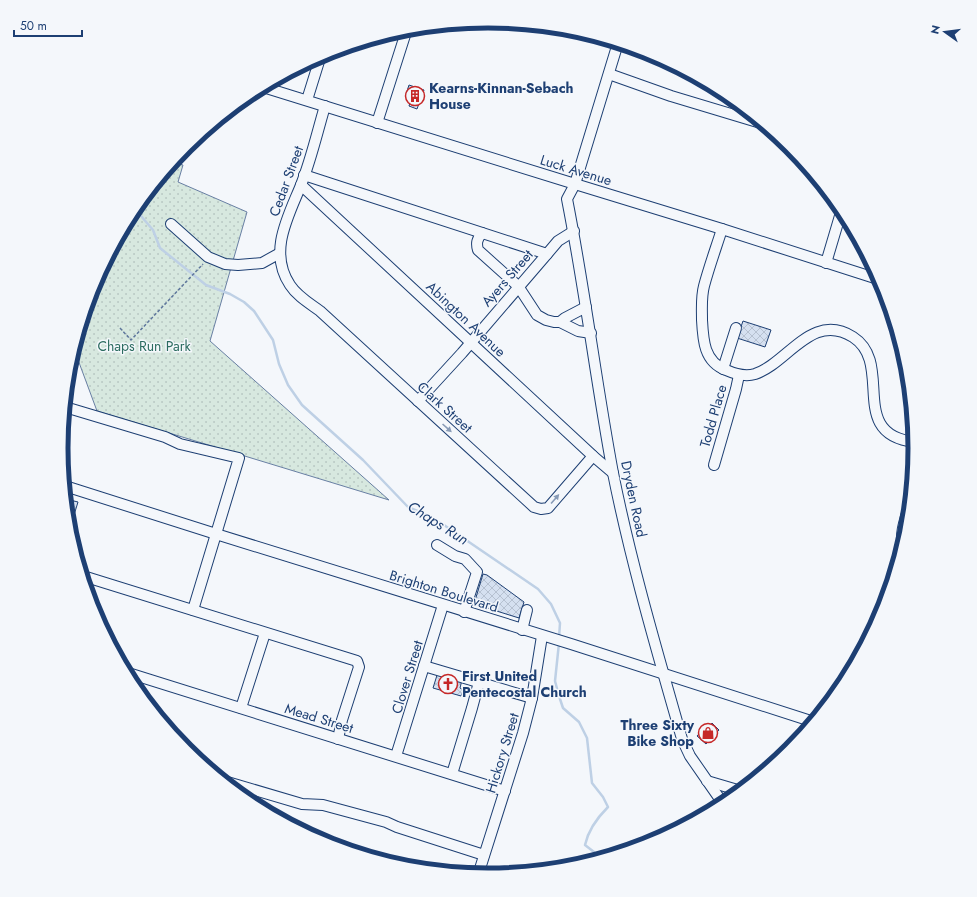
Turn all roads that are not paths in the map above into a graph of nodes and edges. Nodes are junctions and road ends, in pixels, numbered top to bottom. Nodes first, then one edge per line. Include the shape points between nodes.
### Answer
1 (405, 36) edge
2 (617, 48) edge
3 (319, 64) edge
4 (609, 74) junction
5 (271, 89) edge
6 (307, 100) junction
7 (325, 106) junction
8 (750, 120) edge
9 (377, 123) junction
10 (302, 180) junction
11 (575, 184) junction
12 (840, 217) edge
13 (171, 224) dead end
14 (722, 229) junction
15 (574, 231) junction
16 (482, 233) junction
17 (280, 253) junction
18 (547, 254) junction
19 (826, 263) junction
20 (282, 267) joint
21 (872, 277) edge
22 (518, 286) junction
23 (586, 307) junction
24 (560, 322) junction
25 (736, 328) dead end
26 (591, 333) junction
27 (470, 341) junction
28 (723, 369) junction
29 (739, 375) junction
30 (418, 401) junction
31 (70, 409) edge
32 (909, 441) edge
33 (593, 456) junction
34 (714, 465) dead end
35 (614, 473) junction
36 (70, 488) edge
37 (216, 534) junction
38 (437, 545) dead end
39 (88, 578) edge
40 (443, 605) junction
41 (193, 610) junction
42 (527, 610) dead end
43 (464, 612) junction
44 (522, 630) junction
45 (265, 632) junction
46 (546, 637) junction
47 (424, 666) junction
48 (664, 674) junction
49 (134, 675) edge
50 (478, 682) junction
51 (532, 698) junction
52 (241, 708) junction
53 (809, 720) edge
54 (338, 738) junction
55 (396, 756) junction
56 (452, 774) junction
57 (707, 781) junction
58 (237, 785) edge
59 (734, 789) edge
60 (505, 791) junction
61 (720, 799) edge
62 (484, 855) junction
63 (480, 869) edge

1 - 9 street
2 - 4 street
3 - 6 street
4 - 8 street
4 - 11 street
5 - 6 street, Luck Avenue
6 - 7 street, Luck Avenue
7 - 9 street, Luck Avenue
7 - 10 street, Cedar Street
9 - 11 street, Luck Avenue
10 - 16 street
10 - 17 street, Cedar Street via 282,234
10 - 27 street, Abington Avenue
11 - 14 street, Luck Avenue
11 - 15 street, Dryden Road via 567,199
12 - 19 street
13 - 17 street via 208,257 225,264 262,263
14 - 19 street, Luck Avenue
14 - 28 street via 702,300 703,343 713,363
15 - 18 street, Ayers Street via 558,241
15 - 23 street, Dryden Road
16 - 18 street
16 - 22 street via 476,245 478,250
17 - 20 street, Cedar Street
18 - 22 street, Ayers Street
19 - 21 street, Luck Avenue
20 - 30 street, Clark Street via 296,292
22 - 24 street via 537,315 546,320
22 - 27 street, Ayers Street
23 - 24 street
23 - 26 street, Dryden Road
24 - 26 street via 578,331
25 - 28 street
26 - 35 street, Dryden Road
27 - 30 street, Ayers Street
27 - 33 street, Abington Avenue
28 - 29 street
29 - 32 street via 755,374 811,334 826,330 852,336 868,353 873,378 874,408 879,422 886,431
29 - 34 street, Todd Place
30 -> 33 street, Clark Street via 534,507 548,508
31 - 37 street via 165,437 180,444 239,458
33 - 35 street, Abington Avenue
35 - 48 street, Dryden Road via 637,579
36 - 37 street, Brighton Boulevard
37 - 40 street, Brighton Boulevard
37 - 41 street
38 - 43 street via 465,559 477,572
39 - 41 street
40 - 43 street, Brighton Boulevard
40 - 47 street, Clover Street
41 - 45 street
42 - 44 street
43 - 44 street, Brighton Boulevard
44 - 46 street, Brighton Boulevard
45 - 52 street
45 - 54 street via 357,661 360,667
46 - 48 street, Brighton Boulevard
46 - 51 street, Hickory Street
47 - 50 street
47 - 55 street, Clover Street
48 - 53 street, Brighton Boulevard
48 - 57 street, Dryden Road via 682,739
49 - 52 street, Mead Street
50 - 51 street
50 - 56 street
51 - 60 street, Hickory Street
52 - 54 street, Mead Street
54 - 55 street, Mead Street
55 - 56 street, Mead Street
56 - 60 street, Mead Street
57 - 59 street
57 - 61 street, Dryden Road
58 - 62 street via 302,804 323,805 386,822
60 - 62 street, Hickory Street
62 - 63 street, Hickory Street

